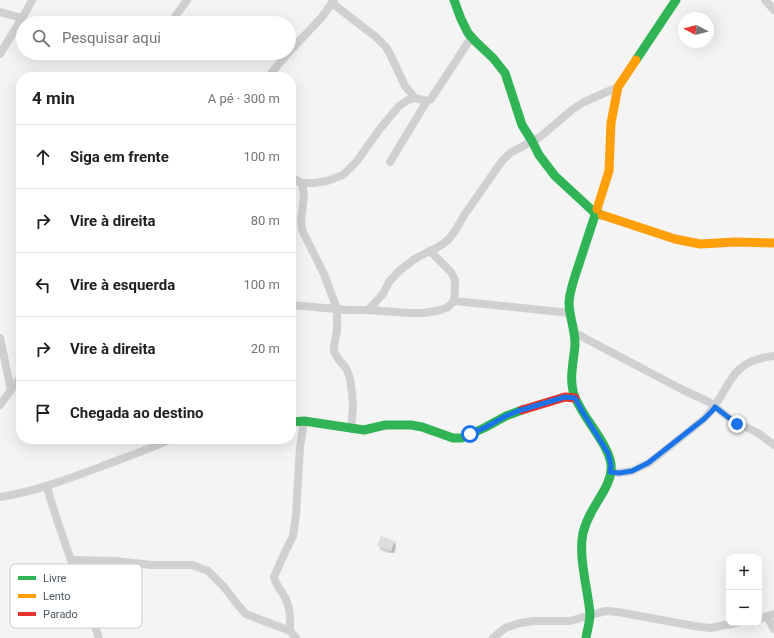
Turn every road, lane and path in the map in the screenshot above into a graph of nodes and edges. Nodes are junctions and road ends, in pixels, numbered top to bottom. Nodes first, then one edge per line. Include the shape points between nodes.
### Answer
1 (32, 0) edge
2 (187, 0) edge
3 (454, 0) edge
4 (676, 0) edge
5 (333, 2) edge
6 (0, 12) edge
7 (16, 16) edge
8 (23, 16) edge
9 (176, 16) edge
10 (16, 28) edge
11 (471, 38) junction
12 (296, 45) edge
13 (0, 54) edge
14 (283, 60) edge
15 (272, 72) edge
16 (618, 87) junction
17 (415, 98) junction
18 (427, 101) junction
19 (532, 141) junction
20 (390, 162) dead end
21 (296, 180) edge
22 (302, 183) junction
23 (596, 213) junction
24 (774, 243) edge
25 (430, 251) junction
26 (454, 301) junction
27 (296, 305) edge
28 (337, 309) junction
29 (368, 310) junction
30 (570, 313) junction
31 (575, 332) junction
32 (0, 338) edge
33 (774, 356) edge
34 (16, 383) edge
35 (11, 390) junction
36 (570, 397) junction
37 (0, 404) edge
38 (715, 407) junction
39 (304, 421) junction
40 (296, 422) edge
41 (351, 428) junction
42 (161, 444) edge
43 (774, 445) edge
44 (610, 472) junction
45 (46, 487) junction
46 (0, 497) edge
47 (72, 560) junction
48 (73, 564) edge
49 (590, 616) junction
50 (767, 616) edge
51 (726, 625) edge
52 (96, 628) edge
53 (774, 629) edge
54 (290, 631) junction
55 (99, 638) edge
56 (296, 638) edge
57 (493, 638) edge
58 (586, 638) edge

1 - 8 street
2 - 9 street
3 - 11 street via 461,23
4 - 16 street
5 - 12 street
5 - 17 street via 386,47 405,86
6 - 7 street
10 - 13 street
11 - 18 street via 431,99
11 - 19 street via 505,72 522,125
14 - 15 street
16 - 19 street via 584,102
16 - 23 street via 610,123 609,171
17 - 18 street
17 - 22 street via 399,106 357,161 343,175 327,181
18 - 20 street
19 - 23 street via 546,165
19 - 25 street via 510,153 502,161 448,240
21 - 22 street
22 - 28 street via 302,230 324,274
23 - 24 street via 661,235 700,244
23 - 30 street via 573,282 569,298
25 - 26 street via 451,272 455,280
25 - 29 street via 399,271
26 - 29 street via 448,307 424,313
26 - 30 street
27 - 28 street
28 - 29 street
28 - 41 street via 334,352 350,378
30 - 31 street
31 - 36 street
31 - 38 street
32 - 35 street
33 - 38 street via 753,360 739,369
34 - 35 street
35 - 37 street
36 - 41 street via 506,416 462,438 453,438 410,425 385,425 364,430
36 - 44 street via 582,411 608,453
38 - 43 street
38 - 44 street via 704,419 648,463 632,471
39 - 40 street
39 - 41 street
39 - 54 street via 293,536 274,577 288,603
42 - 45 street
44 - 49 street via 582,534
45 - 46 street
45 - 47 street
47 - 48 street
47 - 54 street via 192,565 208,571 224,586 246,614
49 - 51 street via 606,611 710,628
49 - 57 street via 570,621 520,623 505,628
49 - 58 street
50 - 53 street
52 - 55 street
54 - 56 street

